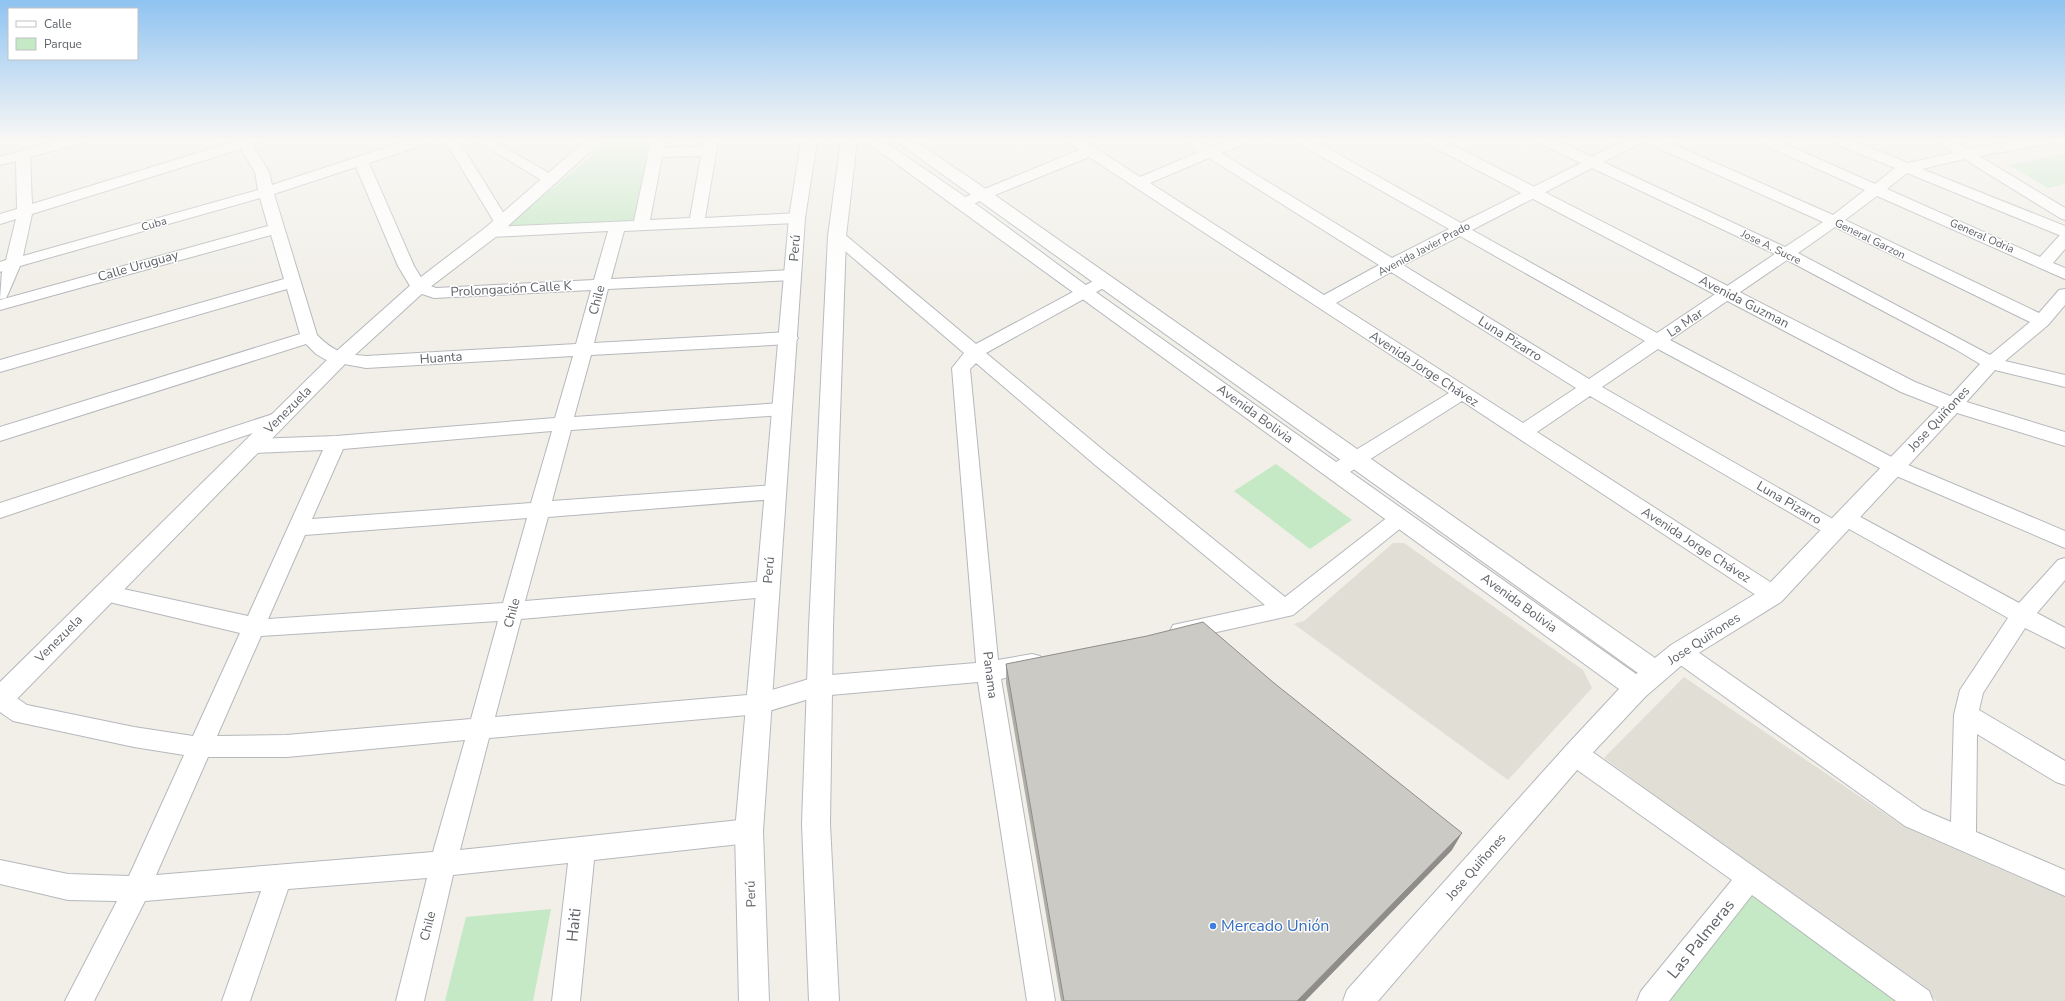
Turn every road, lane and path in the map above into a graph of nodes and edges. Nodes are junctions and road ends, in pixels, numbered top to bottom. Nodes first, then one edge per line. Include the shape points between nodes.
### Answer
1 (25, 188) edge
2 (102, 188) edge
3 (265, 188) edge
4 (279, 188) edge
5 (372, 188) edge
6 (476, 188) edge
7 (542, 188) edge
8 (648, 188) edge
9 (703, 188) edge
10 (802, 188) edge
11 (843, 188) edge
12 (941, 188) edge
13 (972, 188) edge
14 (1001, 188) edge
15 (1144, 188) edge
16 (1265, 188) edge
17 (1386, 188) edge
18 (1524, 188) edge
19 (1541, 188) edge
20 (1644, 188) edge
21 (1759, 188) edge
22 (1875, 188) edge
23 (1954, 188) edge
24 (2021, 188) edge
25 (1878, 189) junction
26 (266, 192) junction
27 (1532, 192) junction
28 (983, 195) junction
29 (2065, 196) edge
30 (2042, 201) junction
31 (963, 203) junction
32 (26, 212) junction
33 (2065, 215) edge
34 (797, 218) junction
35 (0, 219) edge
36 (1834, 221) junction
37 (697, 222) junction
38 (641, 225) junction
39 (616, 226) junction
40 (496, 227) junction
41 (277, 228) junction
42 (1460, 230) junction
43 (2065, 232) edge
44 (837, 236) junction
45 (2065, 239) edge
46 (1786, 253) junction
47 (2043, 264) junction
48 (6, 265) edge
49 (1391, 266) junction
50 (2065, 274) edge
51 (793, 275) junction
52 (293, 282) junction
53 (1103, 282) junction
54 (601, 285) junction
55 (419, 287) junction
56 (1084, 292) junction
57 (0, 294) edge
58 (1728, 294) junction
59 (2065, 294) edge
60 (1323, 303) junction
61 (0, 305) edge
62 (2042, 321) junction
63 (310, 337) junction
64 (789, 338) junction
65 (1658, 341) junction
66 (584, 349) junction
67 (976, 351) junction
68 (338, 360) junction
69 (1991, 362) junction
70 (0, 366) edge
71 (2065, 381) edge
72 (1590, 388) junction
73 (1462, 393) junction
74 (1953, 405) junction
75 (782, 409) junction
76 (279, 418) junction
77 (564, 424) junction
78 (1522, 433) junction
79 (2042, 433) junction
80 (0, 434) edge
81 (2065, 439) edge
82 (336, 443) junction
83 (2065, 443) edge
84 (252, 446) junction
85 (1355, 460) junction
86 (1894, 467) junction
87 (1335, 472) junction
88 (775, 492) junction
89 (540, 510) junction
90 (0, 511) edge
91 (1400, 518) junction
92 (1840, 523) junction
93 (298, 528) junction
94 (2065, 540) edge
95 (2065, 566) edge
96 (768, 589) junction
97 (105, 593) junction
98 (1773, 595) junction
99 (1286, 609) junction
100 (513, 611) junction
101 (2022, 615) junction
102 (255, 627) junction
103 (1160, 636) edge
104 (2065, 639) edge
105 (1680, 652) junction
106 (1051, 659) edge
107 (988, 672) junction
108 (1647, 680) junction
109 (819, 686) junction
110 (0, 694) edge
111 (0, 699) edge
112 (759, 704) junction
113 (1966, 715) junction
114 (480, 729) junction
115 (199, 747) junction
116 (1574, 754) junction
117 (2065, 774) edge
118 (749, 831) junction
119 (1963, 839) junction
120 (582, 849) junction
121 (443, 864) junction
122 (0, 872) edge
123 (279, 877) junction
124 (1750, 878) junction
125 (2065, 883) edge
126 (137, 889) junction
127 (79, 1001) edge
128 (236, 1001) edge
129 (410, 1001) edge
130 (566, 1001) edge
131 (754, 1001) edge
132 (824, 1001) edge
133 (1041, 1001) edge
134 (1358, 1001) edge
135 (1651, 1001) edge
136 (1918, 1001) edge

1 - 32 street
2 - 32 street
3 - 26 street, Huanta
4 - 26 street, Cuba
5 - 55 street via 406,266
6 - 40 street
7 - 40 street, Venezuela
8 - 38 street
9 - 37 street
10 - 34 street, Perú
11 - 44 street
12 - 31 street, Avenida Bolivia
13 - 28 street, Avenida Bolivia
14 - 28 street
15 - 60 street, Avenida Jorge Chávez
16 - 49 street, Luna Pizarro
17 - 42 street
18 - 27 street, Avenida Guzman
19 - 27 street, Avenida Javier Prado
20 - 46 street, Jose A. Sucre
21 - 36 street, General Garzon
22 - 25 street, General Odria
23 - 43 street
24 - 30 street
25 - 36 street, La Mar
25 - 47 street, General Odria
26 - 41 street, Huanta
26 - 48 street, Cuba
27 - 42 street, Avenida Javier Prado
27 - 58 street, Avenida Guzman
28 - 31 street
28 - 53 street, Avenida Bolivia
29 - 30 street
30 - 33 street
31 - 56 street, Avenida Bolivia
32 - 35 street
32 - 48 street
34 - 37 street
34 - 51 street, Perú
36 - 46 street, La Mar
36 - 62 street, General Garzon
37 - 38 street
38 - 39 street
39 - 40 street
39 - 54 street, Chile
40 - 55 street, Venezuela
41 - 52 street, Huanta
41 - 61 street, Calle Uruguay
42 - 49 street, Avenida Javier Prado
42 - 65 street
44 - 67 street
44 - 109 street
45 - 47 street
46 - 58 street, La Mar
46 - 69 street, Jose A. Sucre
47 - 50 street, General Odria
48 - 57 street
49 - 60 street, Avenida Javier Prado
49 - 72 street, Luna Pizarro
51 - 54 street, Prolongación Calle K
51 - 64 street, Perú
52 - 63 street, Huanta
52 - 70 street
53 - 56 street, Panama
53 - 85 street, Avenida Bolivia
54 - 55 street, Prolongación Calle K via 434,293
54 - 66 street, Chile
55 - 68 street, Venezuela
56 - 67 street, Panama
56 - 87 street, Avenida Bolivia
58 - 65 street, La Mar
58 - 74 street, Avenida Guzman via 1908,387
59 - 62 street, Jose Quiñones
60 - 73 street, Avenida Jorge Chávez
62 - 69 street, Jose Quiñones
63 - 68 street, Huanta via 323,351
63 - 80 street
64 - 66 street, Huanta
64 - 75 street, Perú
65 - 72 street, La Mar
65 - 86 street
66 - 68 street, Huanta via 366,362
66 - 77 street, Chile
67 - 99 street via 1101,459
67 - 107 street, Panama via 960,368
68 - 76 street, Venezuela
69 - 71 street, Jose A. Sucre
69 - 74 street, Jose Quiñones
72 - 78 street, La Mar
72 - 92 street, Luna Pizarro
73 - 78 street, Avenida Jorge Chávez
73 - 85 street
74 - 79 street, Avenida Guzman
74 - 86 street, Jose Quiñones
75 - 77 street
75 - 88 street, Perú
76 - 84 street, Venezuela
76 - 90 street
77 - 82 street
77 - 89 street, Chile
78 - 98 street, Avenida Jorge Chávez
79 - 81 street, Avenida Guzman
79 - 83 street
82 - 84 street
82 - 93 street
84 - 97 street, Venezuela
85 - 87 street
85 - 108 street, Avenida Bolivia
86 - 92 street, Jose Quiñones
86 - 94 street
87 - 91 street, Avenida Bolivia
88 - 89 street
88 - 96 street, Perú
89 - 93 street
89 - 100 street, Chile
91 - 99 street
91 - 108 street, Avenida Bolivia
92 - 98 street, Jose Quiñones
92 - 101 street, Luna Pizarro
93 - 102 street
95 - 101 street
96 - 100 street
96 - 112 street, Perú
97 - 102 street
97 - 111 street, Venezuela
98 - 105 street, Jose Quiñones
99 - 103 street
100 - 102 street
100 - 114 street, Chile
101 - 104 street, Luna Pizarro
101 - 113 street via 1972,690
102 - 115 street
105 - 108 street, Jose Quiñones
105 - 119 street via 1914,818
106 - 107 street
107 - 109 street
107 - 133 street, Panama
108 - 116 street, Jose Quiñones
109 - 112 street
109 - 132 street via 816,824
110 - 111 street
111 - 115 street via 21,714 134,737
112 - 114 street
112 - 118 street, Perú
113 - 117 street
113 - 119 street
114 - 115 street via 287,746
114 - 121 street, Chile
115 - 126 street
116 - 124 street
116 - 134 street, Jose Quiñones
118 - 120 street
118 - 131 street, Perú
119 - 125 street
120 - 121 street
120 - 130 street, Haiti
121 - 123 street
121 - 129 street, Chile
122 - 126 street via 68,887
123 - 126 street
123 - 128 street
124 - 135 street, Las Palmeras
124 - 136 street
126 - 127 street

